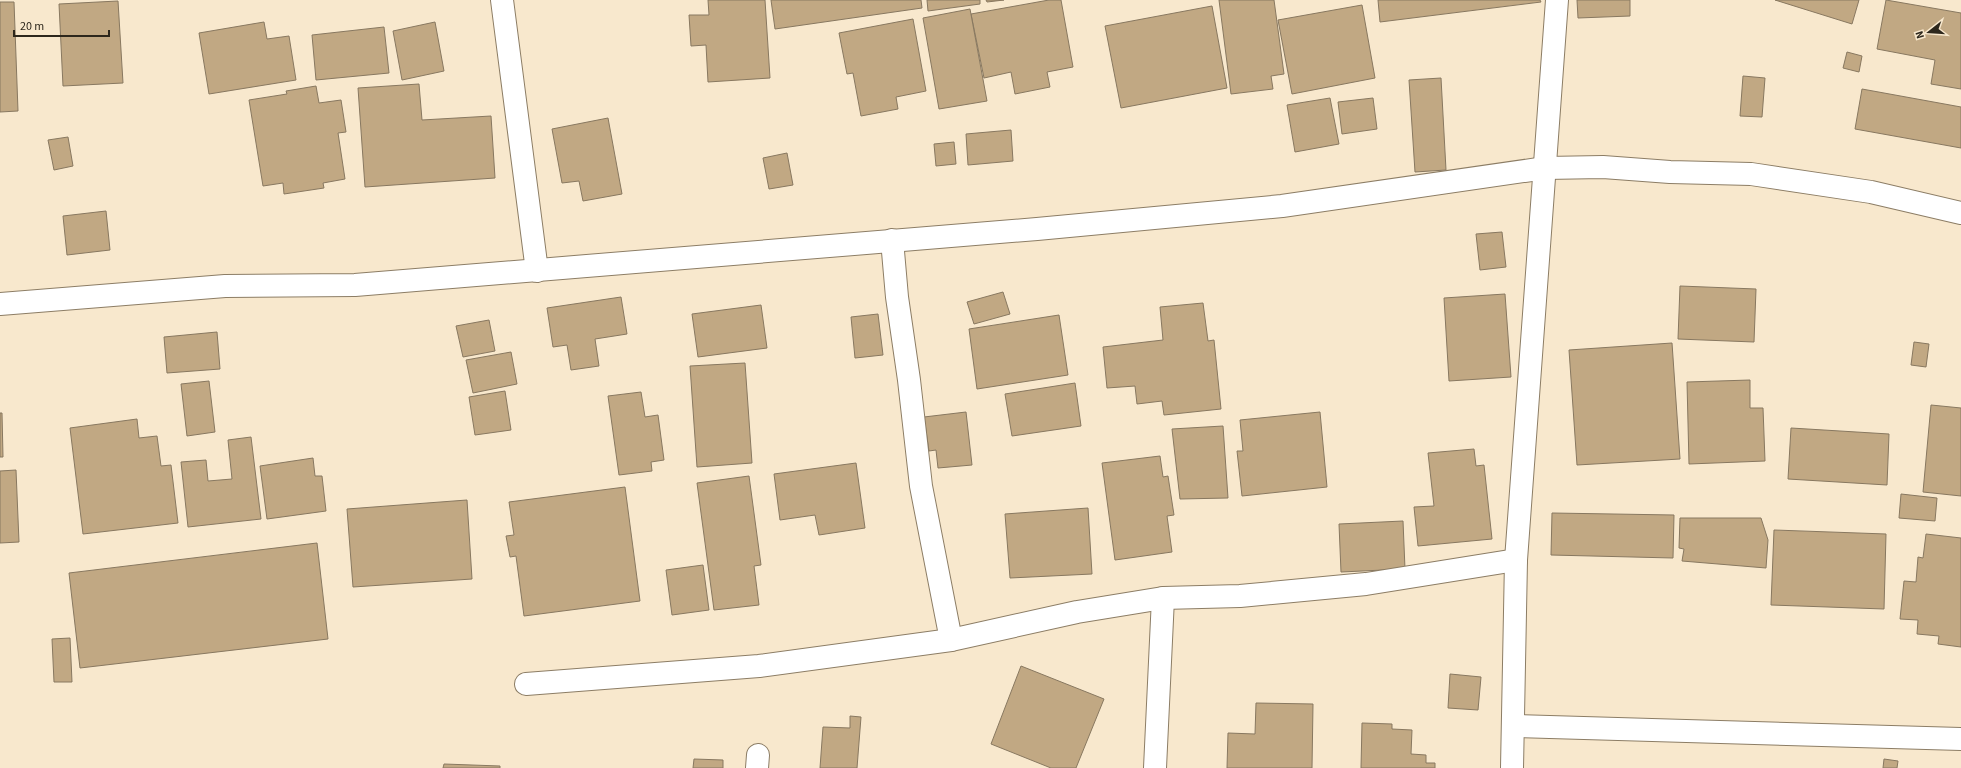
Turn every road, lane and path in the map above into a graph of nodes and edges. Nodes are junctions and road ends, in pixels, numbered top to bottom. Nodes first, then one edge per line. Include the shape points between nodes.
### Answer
1 (502, 0) edge
2 (1558, 0) edge
3 (1545, 168) junction
4 (1961, 213) edge
5 (892, 240) junction
6 (537, 271) junction
7 (0, 304) edge
8 (1516, 560) junction
9 (1163, 598) junction
10 (951, 640) junction
11 (526, 684) dead end
12 (1514, 726) junction
13 (1961, 739) edge
14 (1155, 768) edge
15 (1512, 768) edge

1 - 6 street
2 - 3 street
3 - 4 street via 1603,167 1751,174 1871,192
3 - 5 street via 1282,206
3 - 8 street
5 - 6 street
5 - 10 street via 920,486
6 - 7 street via 355,285 225,286
8 - 9 street via 1366,584 1240,596
8 - 12 street
9 - 10 street via 1077,612
9 - 14 street
10 - 11 street via 759,666
12 - 13 street
12 - 15 street

